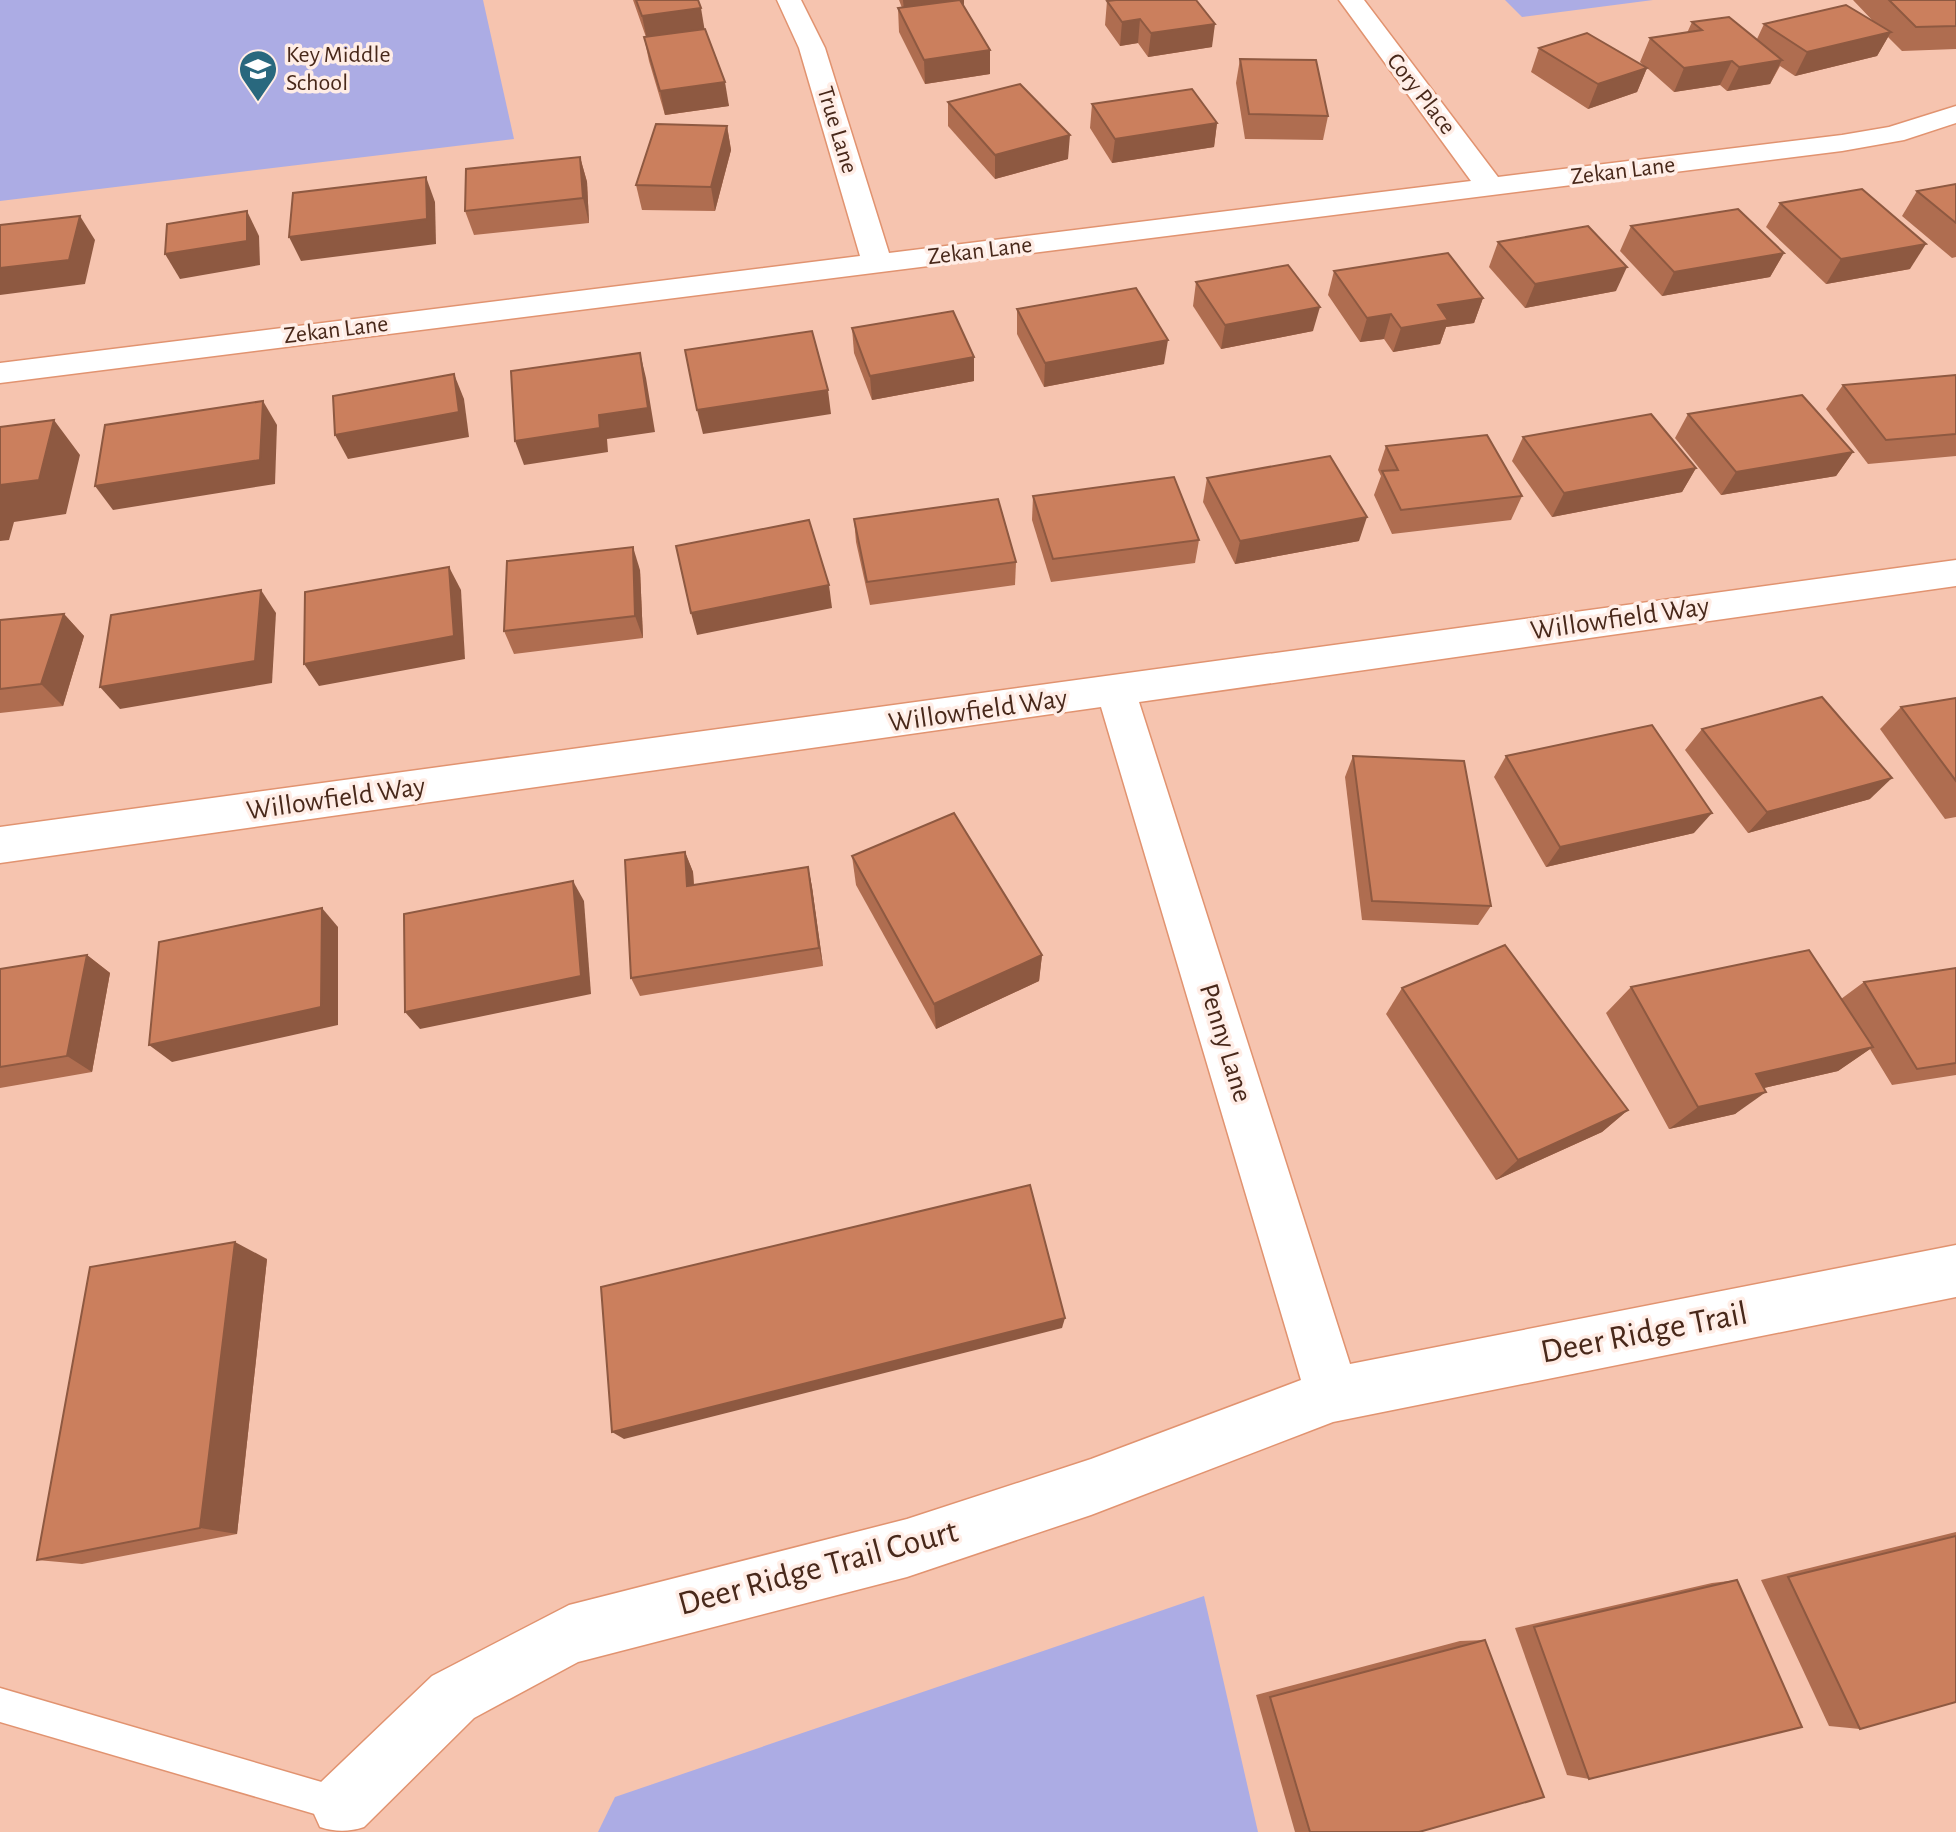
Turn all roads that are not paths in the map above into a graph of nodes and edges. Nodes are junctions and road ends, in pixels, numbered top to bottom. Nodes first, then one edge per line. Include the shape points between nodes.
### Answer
1 (789, 0) edge
2 (1351, 0) edge
3 (1956, 114) edge
4 (1491, 188) junction
5 (877, 264) junction
6 (0, 373) edge
7 (1956, 573) edge
8 (1116, 692) junction
9 (0, 845) edge
10 (1956, 1271) edge
11 (1333, 1395) junction
12 (0, 1705) edge
13 (342, 1805) joint

1 - 5 street, True Lane via 812,48
2 - 4 street, Cory Place
3 - 4 street, Zekan Lane via 1894,134 1842,143
4 - 5 street, Zekan Lane
5 - 6 street, Zekan Lane
7 - 8 street, Willowfield Way
8 - 9 street, Willowfield Way
8 - 11 street, Penny Lane
10 - 11 street, Deer Ridge Trail
11 - 13 street, Deer Ridge Trail Court via 1091,1487 907,1548 569,1635 453,1697
12 - 13 lane

